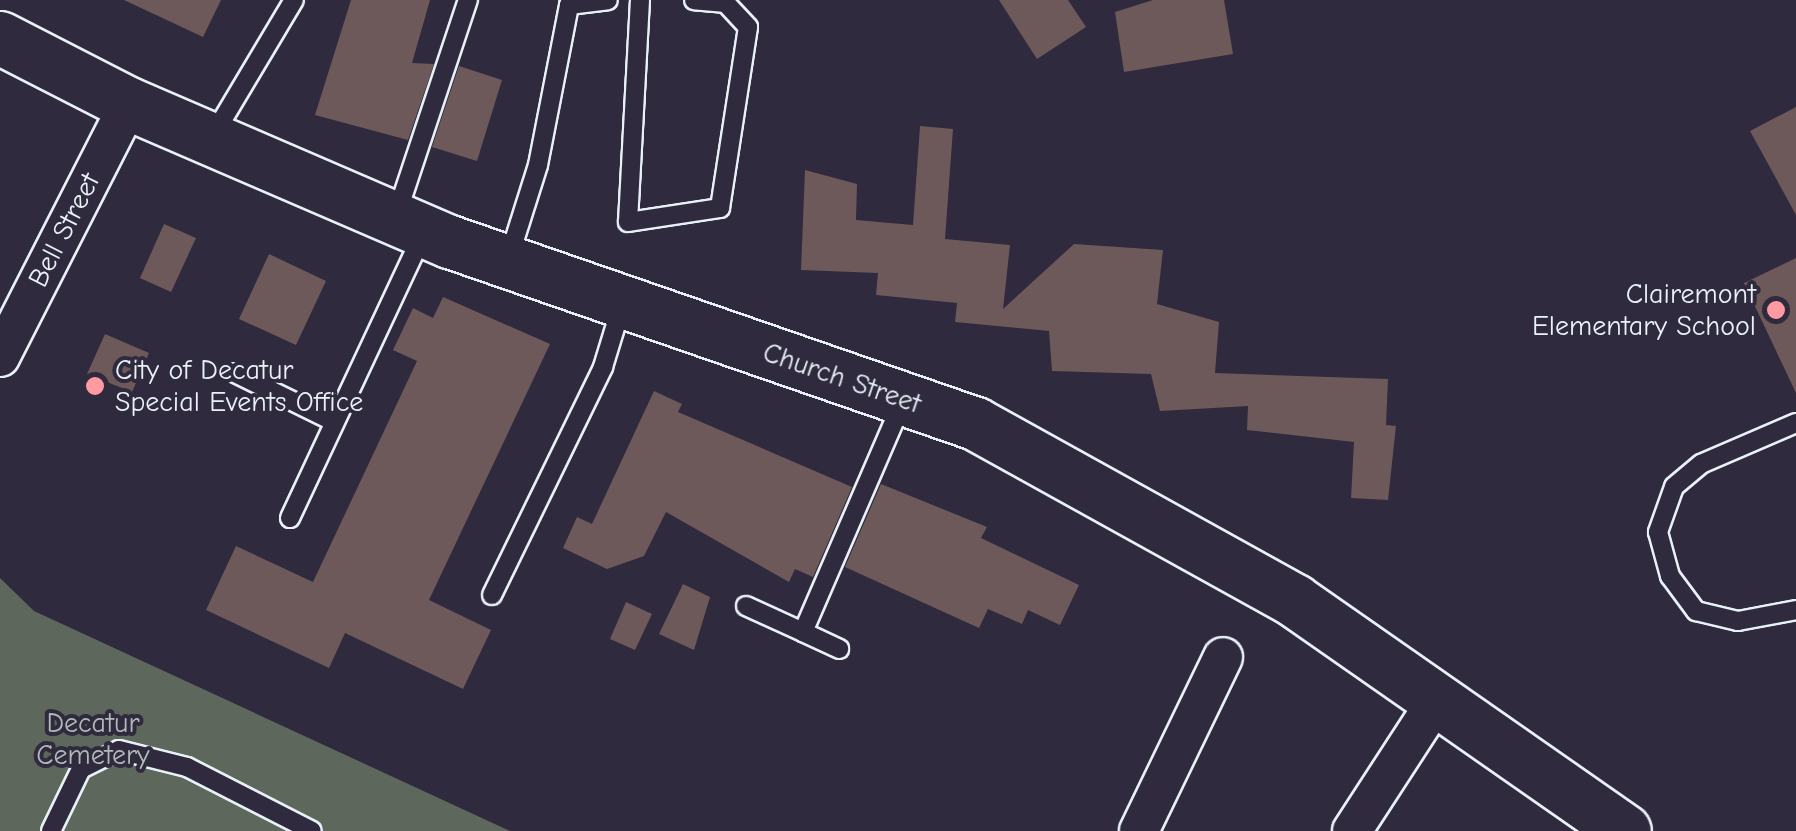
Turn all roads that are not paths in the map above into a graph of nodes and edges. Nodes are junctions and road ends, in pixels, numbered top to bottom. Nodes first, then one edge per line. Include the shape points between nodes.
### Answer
1 (294, 0) edge
2 (468, 0) edge
3 (608, 0) edge
4 (640, 0) edge
5 (694, 0) edge
6 (728, 1) edge
7 (0, 38) edge
8 (129, 104) junction
9 (211, 139) junction
10 (410, 224) junction
11 (507, 262) junction
12 (622, 305) junction
13 (0, 357) edge
14 (235, 373) dead end
15 (904, 398) junction
16 (335, 422) junction
17 (1796, 423) edge
18 (290, 518) dead end
19 (492, 595) dead end
20 (746, 606) dead end
21 (1796, 610) edge
22 (804, 632) junction
23 (839, 649) dead end
24 (1223, 658) dead end
25 (1440, 697) junction
26 (51, 831) edge
27 (312, 831) edge
28 (1139, 831) edge
29 (1352, 831) edge
30 (1625, 831) edge

1 - 9 lane
2 - 10 lane
3 - 11 lane via 569,6 538,165
4 - 6 lane via 628,222 720,208 748,27
5 - 6 lane
7 - 8 main road, Church Street
8 - 9 main road, Church Street
8 - 13 street, Bell Street
9 - 10 main road, Church Street
10 - 11 main road, Church Street
10 - 16 lane
11 - 12 main road, Church Street
12 - 15 main road, Church Street
12 - 19 lane via 603,367
14 - 16 lane
15 - 22 lane
15 - 25 main road, Church Street via 1107,490 1255,591
16 - 18 lane
17 - 21 lane via 1701,464 1674,487 1658,532 1670,576 1696,611 1738,622
20 - 22 lane
22 - 23 lane
24 - 28 street
25 - 29 street
25 - 30 main road, Church Street
26 - 27 lane via 81,769 119,750 188,767

